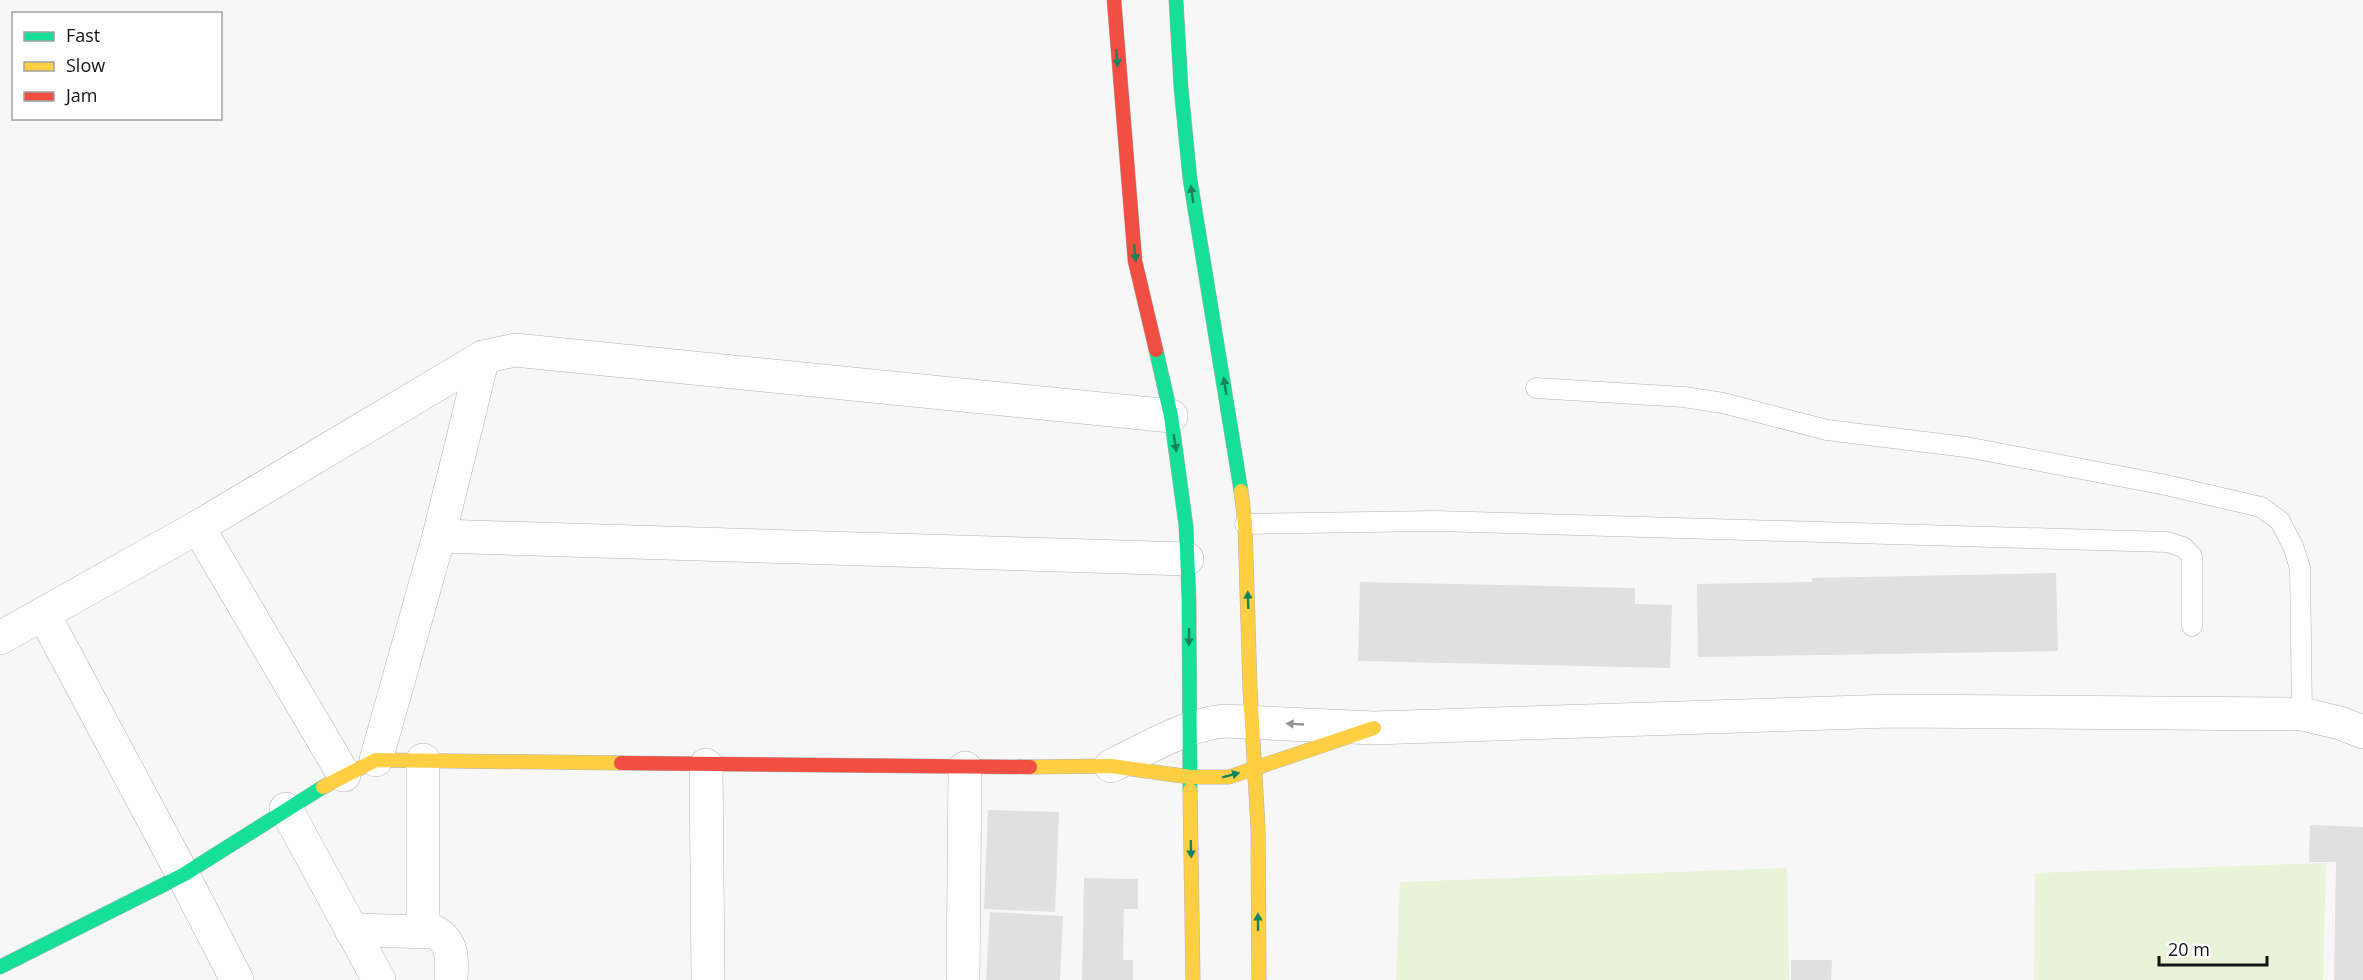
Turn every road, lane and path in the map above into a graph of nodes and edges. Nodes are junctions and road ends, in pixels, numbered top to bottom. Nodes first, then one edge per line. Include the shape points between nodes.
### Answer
1 (1114, 0) edge
2 (1176, 0) edge
3 (483, 357) junction
4 (1536, 388) dead end
5 (1171, 416) junction
6 (1245, 524) junction
7 (198, 527) junction
8 (439, 536) junction
9 (1187, 559) junction
10 (44, 615) junction
11 (2192, 626) dead end
12 (0, 639) edge
13 (2302, 714) junction
14 (1252, 722) junction
15 (1190, 728) junction
16 (1374, 728) junction
17 (2363, 732) edge
18 (376, 760) junction
19 (423, 760) junction
20 (706, 765) junction
21 (1111, 766) junction
22 (966, 768) junction
23 (1254, 768) junction
24 (344, 775) junction
25 (1190, 777) junction
26 (286, 808) junction
27 (183, 875) junction
28 (351, 930) junction
29 (423, 932) junction
30 (6, 970) edge
31 (237, 980) edge
32 (379, 980) edge
33 (451, 980) edge
34 (708, 980) edge
35 (963, 980) edge
36 (1193, 980) edge
37 (1259, 980) edge

1 -> 5 street via 1135,261
6 -> 2 street via 1190,179
3 - 5 street via 515,350
3 - 7 street
3 - 8 street
4 - 13 lane via 1723,403 1827,430 1966,447 2261,507 2280,521 2300,568
5 -> 9 street
6 - 11 lane via 1435,521 2167,542 2183,547 2192,556
14 -> 6 street
7 - 10 street
7 - 24 street
8 - 9 street
8 - 18 street
9 -> 15 street
10 - 12 street
10 - 27 street
13 - 16 street via 1891,711
13 - 17 street
14 - 15 street via 1206,723
16 -> 14 street
14 - 23 street
15 - 21 street
15 - 25 street
16 - 23 street
18 - 19 street
18 - 24 street
19 - 20 street
19 - 29 street
20 - 22 street
20 - 34 street
21 - 22 street
21 - 25 street
22 - 35 street
25 -> 23 street via 1229,777
37 -> 23 street
24 - 26 street
25 -> 36 street
26 - 27 street
26 - 28 street
27 - 30 street
27 - 31 street
28 - 29 street
28 - 32 street
29 - 33 street via 435,932 445,938 451,949

